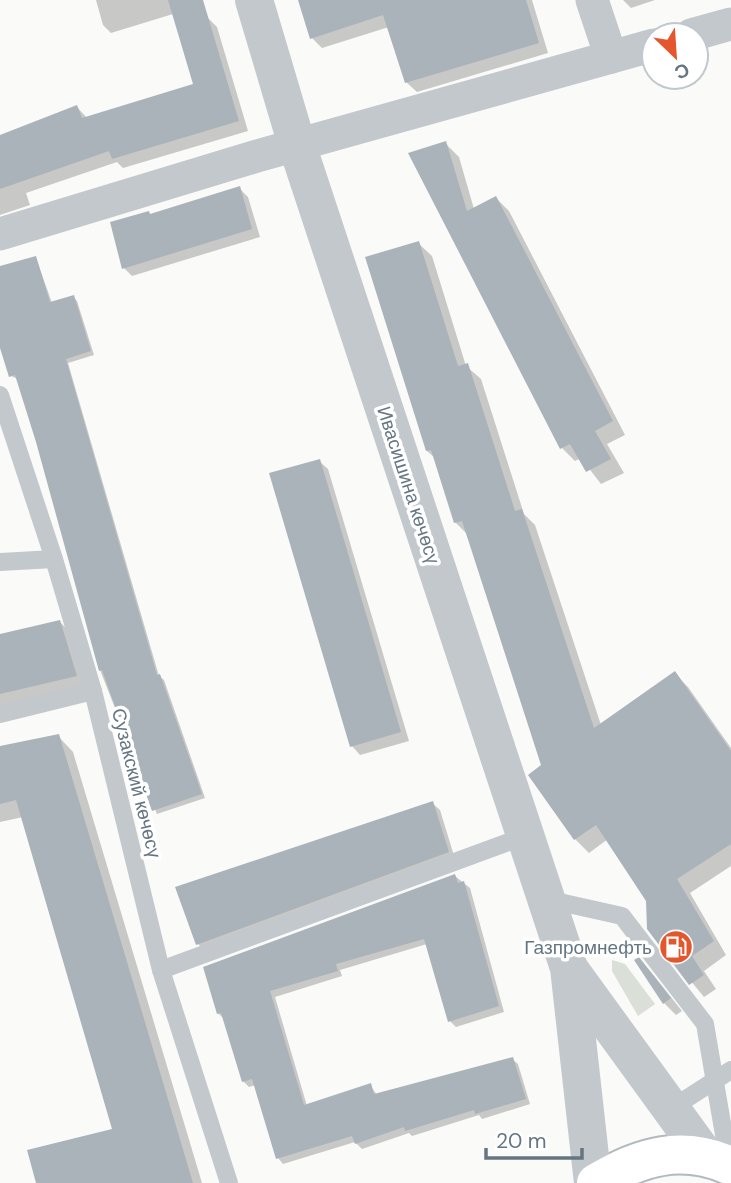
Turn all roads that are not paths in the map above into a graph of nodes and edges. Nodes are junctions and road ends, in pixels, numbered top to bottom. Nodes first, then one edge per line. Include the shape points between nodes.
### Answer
1 (254, 0) edge
2 (593, 0) edge
3 (731, 24) edge
4 (710, 30) edge
5 (640, 49) edge
6 (611, 57) junction
7 (297, 145) junction
8 (0, 234) edge
9 (0, 395) edge
10 (54, 559) junction
11 (0, 562) edge
12 (93, 691) junction
13 (0, 714) edge
14 (525, 836) junction
15 (546, 899) junction
16 (569, 968) junction
17 (161, 970) junction
18 (731, 1070) edge
19 (714, 1080) junction
20 (672, 1108) junction
21 (722, 1162) edge
22 (229, 1183) edge
23 (595, 1183) edge

1 - 7 street, Ивасишина көчөсү
2 - 6 street
3 - 4 street
5 - 6 street
6 - 7 street
7 - 8 street
7 - 14 street, Ивасишина көчөсү
9 - 10 lane, Сузакский көчөсү
10 - 11 lane
10 - 12 lane, Сузакский көчөсү
12 - 13 lane
12 - 17 lane, Сузакский көчөсү
14 - 15 street, Ивасишина көчөсү
14 - 17 lane
15 - 16 street, Ивасишина көчөсү
15 - 19 lane via 622,916 705,1024
16 - 20 street
16 - 23 street
17 - 22 lane, Сузакский көчөсү
18 - 19 lane
19 - 20 lane
19 - 21 lane
20 - 21 street
21 - 23 main road via 666,1154 627,1164

